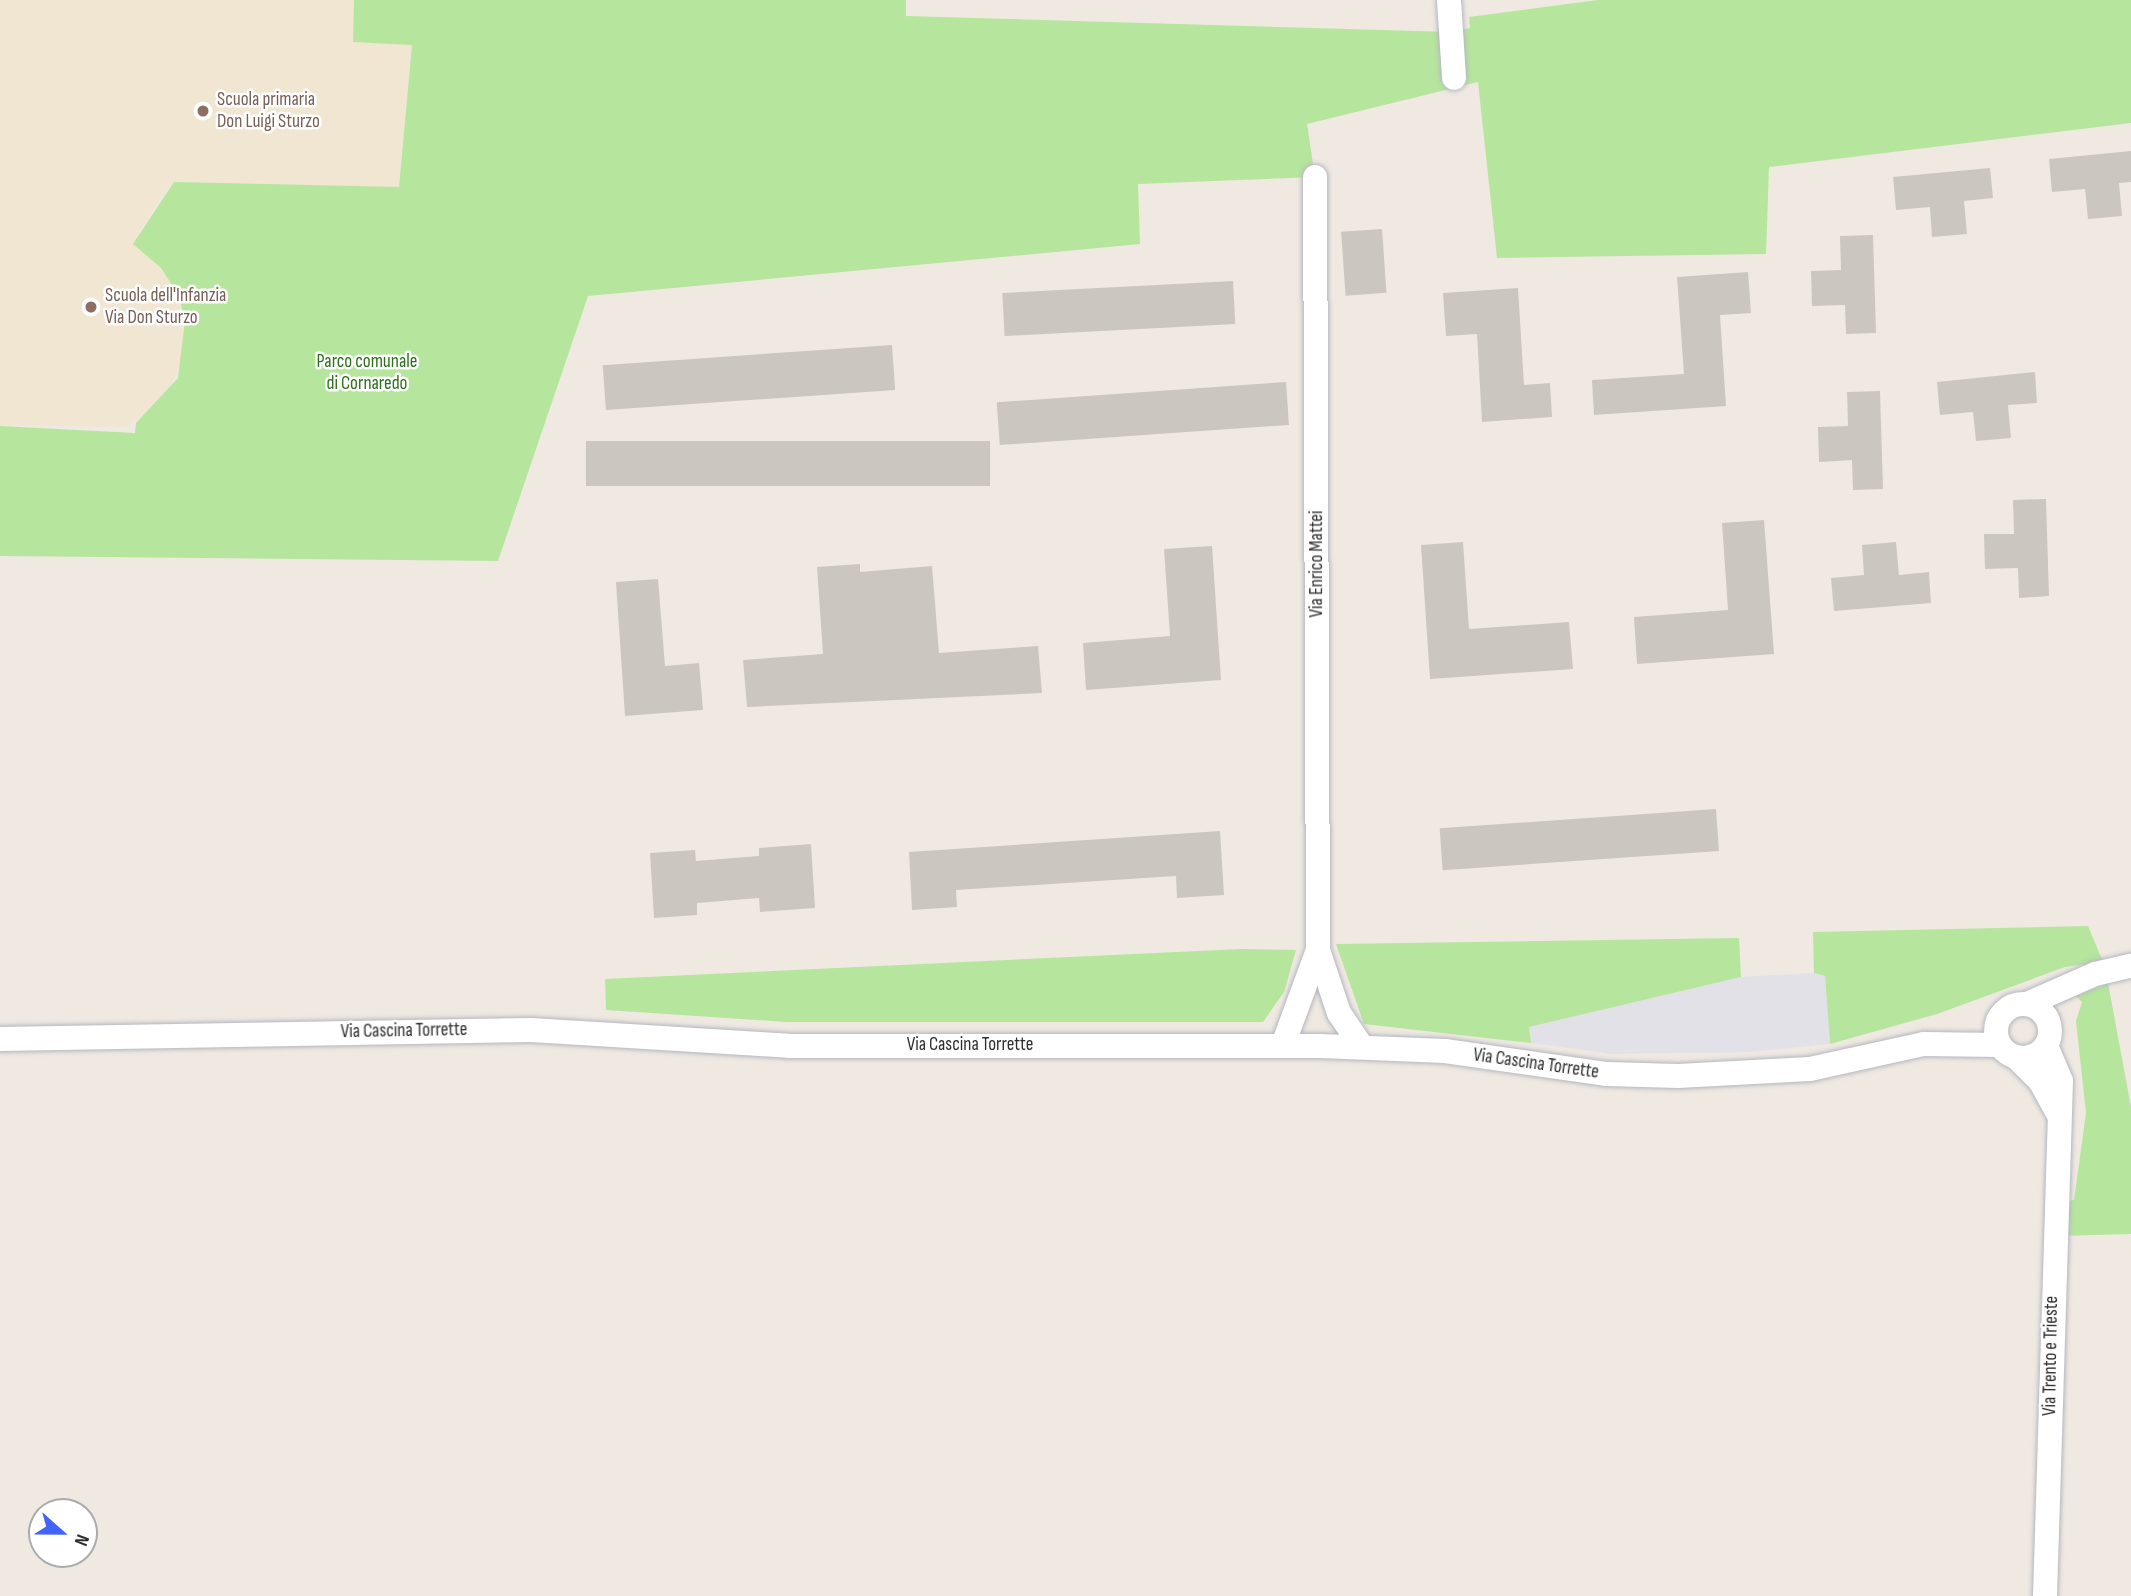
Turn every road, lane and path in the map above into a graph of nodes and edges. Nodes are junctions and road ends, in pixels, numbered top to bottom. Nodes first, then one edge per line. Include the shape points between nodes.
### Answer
1 (1449, 0) edge
2 (1454, 78) dead end
3 (1315, 177) dead end
4 (1318, 950) junction
5 (2131, 966) edge
6 (2083, 980) junction
7 (2027, 1004) junction
8 (2000, 1015) junction
9 (2048, 1019) junction
10 (4, 1037) edge
11 (1924, 1044) junction
12 (1283, 1045) junction
13 (2046, 1046) junction
14 (1362, 1047) junction
15 (2007, 1051) junction
16 (2059, 1115) junction
17 (2045, 1596) edge

1 - 2 street
3 - 4 street, Via Enrico Mattei
4 - 12 street, Via Enrico Mattei
4 - 14 street, Via Enrico Mattei via 1339,1013
5 - 6 street
6 - 7 street
6 - 9 street
7 - 8 street
7 - 9 street
8 - 11 street, Via Cascina Torrette
8 - 15 street via 1995,1030
9 - 13 street
10 - 12 street, Via Cascina Torrette via 531,1030 789,1046
11 - 14 street, Via Cascina Torrette via 1811,1069 1678,1076
11 - 15 street, Via Cascina Torrette
12 - 14 street, Via Cascina Torrette
13 - 15 street via 2033,1056
13 - 16 street, Via Trento e Trieste via 2059,1071
15 - 16 street via 2040,1081
16 - 17 street, Via Trento e Trieste

